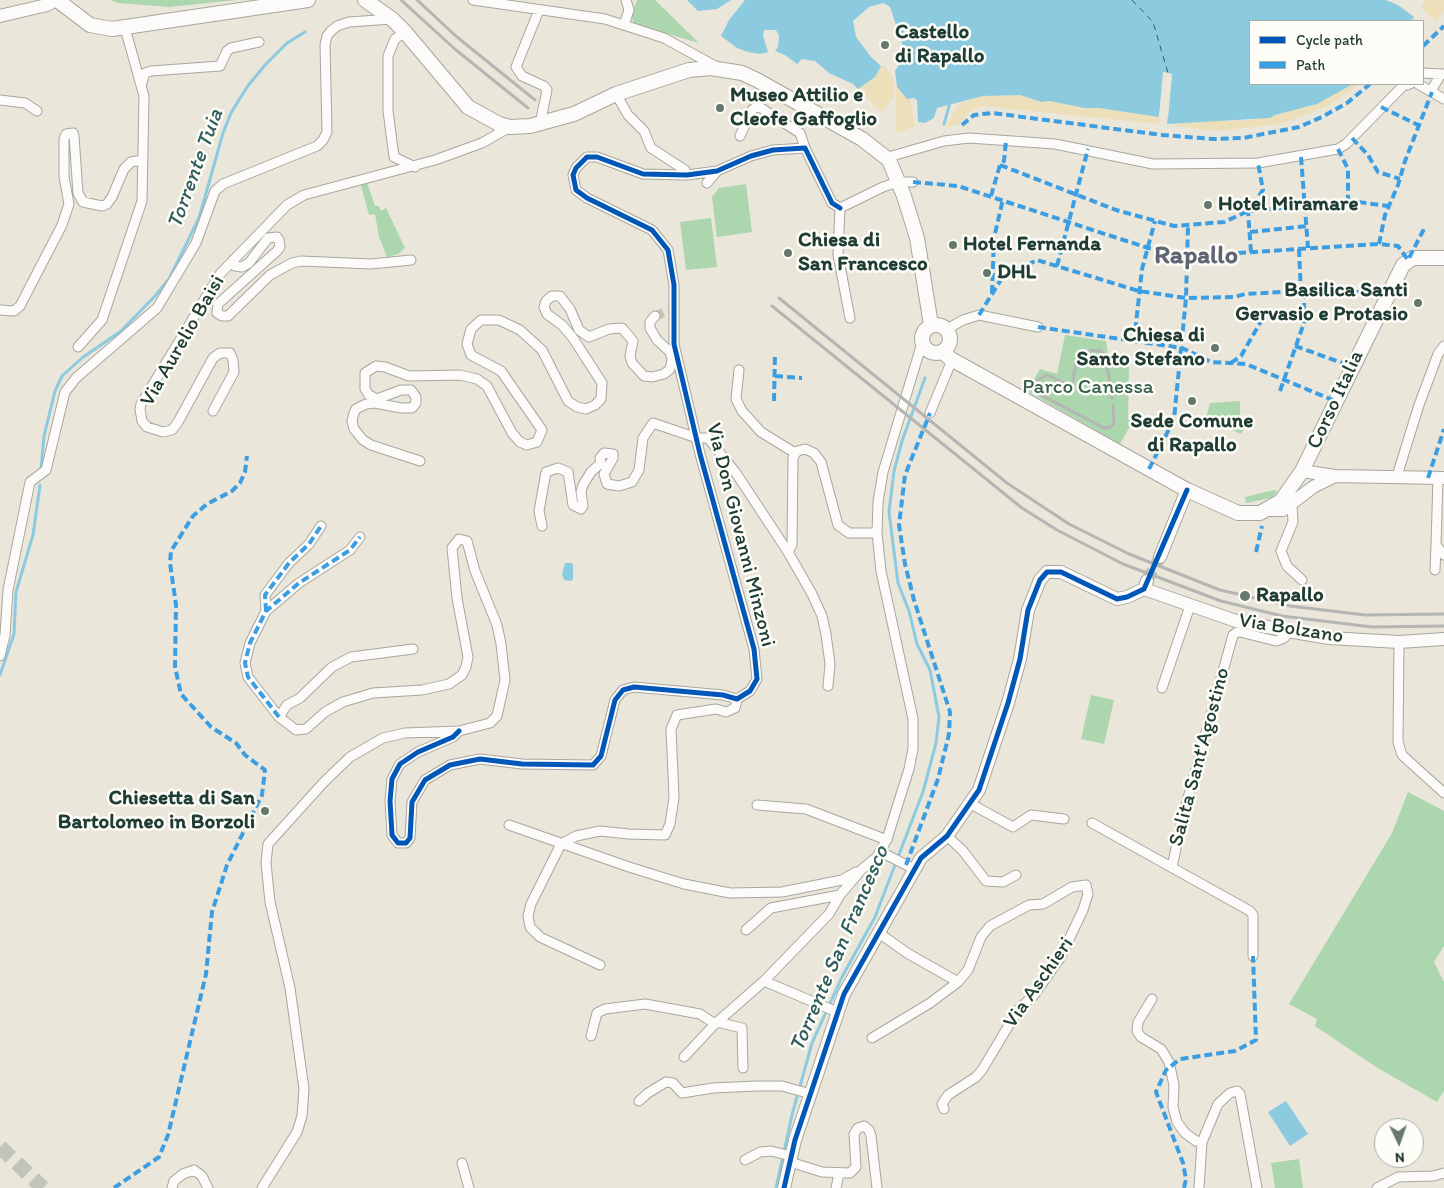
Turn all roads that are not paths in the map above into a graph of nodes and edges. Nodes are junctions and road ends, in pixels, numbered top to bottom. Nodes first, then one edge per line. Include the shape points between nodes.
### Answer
1 (56, 0) edge
2 (308, 0) edge
3 (365, 0) edge
4 (473, 0) edge
5 (626, 0) edge
6 (539, 10) junction
7 (0, 16) edge
8 (392, 19) junction
9 (624, 25) junction
10 (125, 28) junction
11 (405, 32) junction
12 (259, 42) dead end
13 (720, 69) junction
14 (1424, 73) edge
15 (1443, 74) edge
16 (142, 83) junction
17 (1404, 85) edge
18 (1420, 85) edge
19 (1431, 91) junction
20 (616, 94) junction
21 (1444, 99) edge
22 (0, 100) edge
23 (37, 111) dead end
24 (540, 124) junction
25 (510, 127) junction
26 (740, 136) dead end
27 (805, 148) junction
28 (888, 154) junction
29 (143, 160) junction
30 (415, 167) junction
31 (718, 171) junction
32 (687, 175) junction
33 (898, 182) junction
34 (914, 182) dead end
35 (707, 183) dead end
36 (840, 208) junction
37 (1444, 258) edge
38 (233, 260) junction
39 (411, 260) dead end
40 (0, 310) edge
41 (655, 316) dead end
42 (850, 318) dead end
43 (931, 325) junction
44 (1038, 327) dead end
45 (922, 343) junction
46 (1443, 346) edge
47 (78, 347) dead end
48 (949, 349) junction
49 (739, 370) dead end
50 (214, 411) dead end
51 (930, 413) dead end
52 (697, 438) junction
53 (795, 453) junction
54 (420, 461) dead end
55 (1302, 471) junction
56 (1335, 476) junction
57 (1397, 476) junction
58 (1441, 478) edge
59 (1310, 489) junction
60 (1187, 490) junction
61 (1291, 494) junction
62 (321, 526) dead end
63 (542, 526) dead end
64 (877, 533) junction
65 (360, 537) dead end
66 (1436, 545) junction
67 (788, 552) junction
68 (1444, 555) edge
69 (1160, 557) tunnel mouth
70 (1435, 570) dead end
71 (1302, 580) dead end
72 (1190, 606) junction
73 (266, 611) junction
74 (1290, 632) junction
75 (1444, 639) edge
76 (1399, 642) junction
77 (413, 649) dead end
78 (0, 656) edge
79 (828, 686) dead end
80 (1162, 688) dead end
81 (737, 698) junction
82 (279, 716) junction
83 (459, 731) junction
84 (1444, 793) edge
85 (757, 804) dead end
86 (971, 804) junction
87 (1064, 818) dead end
88 (1092, 823) dead end
89 (508, 824) dead end
90 (947, 836) junction
91 (887, 840) junction
92 (561, 844) junction
93 (883, 853) junction
94 (910, 867) junction
95 (1172, 867) junction
96 (862, 869) junction
97 (1016, 875) dead end
98 (840, 895) junction
99 (746, 930) dead end
100 (879, 934) junction
101 (1253, 956) dead end
102 (600, 965) dead end
103 (764, 981) junction
104 (958, 982) junction
105 (1152, 999) dead end
106 (837, 1012) junction
107 (716, 1023) junction
108 (591, 1036) dead end
109 (872, 1038) dead end
110 (684, 1057) dead end
111 (743, 1068) dead end
112 (809, 1093) junction
113 (640, 1101) dead end
114 (944, 1109) dead end
115 (1202, 1142) junction
116 (788, 1158) junction
117 (744, 1160) dead end
118 (462, 1163) dead end
119 (1444, 1172) edge
120 (839, 1174) junction
121 (172, 1188) edge
122 (208, 1188) edge
123 (262, 1188) edge
124 (469, 1188) edge
125 (784, 1188) edge
126 (836, 1188) edge
127 (877, 1188) edge
128 (1199, 1188) edge
129 (1257, 1188) edge
130 (1377, 1188) edge

1 - 7 street
1 - 10 main road via 96,28
2 - 10 main road
3 - 8 main road
4 - 6 street
5 - 9 street via 629,10
6 - 9 street via 605,19
6 - 24 street via 516,67 522,76 547,90
8 - 11 main road
8 - 78 street via 350,22 331,31 326,45 327,132 323,140 317,146 223,184 215,192 196,244 157,308 76,378 65,392 46,470 30,482 8,590
9 - 13 street via 664,38
10 - 16 street
11 - 25 main road via 468,106
11 - 30 street via 395,39 388,56 388,111 394,157
12 - 16 street via 231,48 220,66 151,71 145,74
13 - 20 main road via 689,70
13 - 28 main road via 742,73
14 - 15 street
15 - 19 street
16 - 29 street
17 - 28 street via 1346,144 1323,152 1258,163 1153,164 1055,144 969,138
18 - 19 street
19 - 21 street
20 - 24 main road via 574,114
20 - 32 street via 628,115 644,131 651,148 685,170
22 - 23 street via 25,103
24 - 25 main road
25 - 30 street, Via Aurelio Baisi via 482,143
26 - 27 street via 756,107 800,133
27 - 31 street, Via Don Giovanni Minzoni via 773,150 750,156
27 - 36 street via 832,203
28 - 33 main road
29 - 40 street via 131,162 124,169 107,204 83,202 78,193 74,136 73,133 66,134 64,176 69,204 62,225 20,306 14,311
29 - 47 street via 142,201 131,237 102,320
30 - 38 street, Via Aurelio Baisi via 304,195 287,205
31 - 32 street, Via Don Giovanni Minzoni
31 - 35 street, Via Don Giovanni Minzoni
32 - 52 street, Via Don Giovanni Minzoni via 643,174 597,157 587,158 573,175 574,184 581,194 652,230 671,260 674,344
33 - 34 street
33 - 36 street
33 - 43 main road via 917,238
36 - 42 street via 838,255
37 - 55 main road, Corso Italia via 1413,258 1401,268
38 - 39 street via 235,266 242,267 249,263 268,238 277,237 279,240 277,251 218,304 217,313 222,316 228,316 270,274 292,263 371,264
38 - 50 street, Via Aurelio Baisi via 208,290 140,409 147,427 163,432 172,430 213,358 220,353 230,353 234,372
41 - 54 street via 650,328 670,352 672,360 670,369 652,377 644,376 632,363 632,341 622,328 588,337 579,330 560,296 552,296 546,301 544,307 548,314 573,338 602,383 601,399 586,408 568,401 542,350 520,330 499,320 481,320 471,329 466,344 471,355 501,371 542,430 537,442 527,445 512,433 486,386 477,379 460,375 409,376 385,366 370,369 363,381 369,395 377,399 401,390 411,390 416,396 416,403 412,408 366,404 354,413 354,429 371,445
43 - 45 main road via 925,329
43 - 48 main road via 940,325
44 - 48 street via 979,315 963,320
45 - 48 main road via 928,351
45 - 64 street via 883,472
46 - 57 street via 1419,405
48 - 51 street
48 - 60 main road
49 - 53 street via 736,399 742,411 761,432
52 - 63 street via 653,422 643,438 639,470 632,482 619,486 607,484 604,474 613,454 604,453 601,463 583,485 581,509 573,505 568,472 558,468 546,472 539,511
52 - 67 street via 708,438 715,446
52 - 81 street, Via Don Giovanni Minzoni via 754,649 757,679 750,690
53 - 64 street via 805,449 814,453 821,462 836,520 843,530
53 - 67 street via 792,467 792,545
55 - 56 street
55 - 61 main road, Corso Italia
56 - 57 street
56 - 59 street
57 - 58 street
58 - 66 street
59 - 61 street
59 - 61 street
60 - 61 main road, Corso Italia via 1238,513 1249,514 1268,510
60 - 69 street
61 - 71 street via 1292,522 1281,551 1287,566
62 - 73 street via 265,595
64 - 91 street via 886,603 899,647 913,719 909,769
65 - 73 street via 350,550 299,583
66 - 68 street
66 - 70 street
67 - 79 street via 822,616 830,664
72 - 74 street, Via Bolzano via 1236,621
72 - 80 street
72 - 86 street, Via Bolzano via 1145,585 1127,598 1117,599 1061,572 1047,572 1035,589 1028,610 1008,703 979,790
73 - 82 street via 250,643 245,663 248,677
74 - 76 street, Via Bolzano
74 - 95 street, Salita Sant'Agostino via 1276,641 1240,632 1234,635 1183,816
75 - 76 street, Via Bolzano
76 - 84 street via 1398,742 1402,755
77 - 82 street via 351,657 332,667
81 - 83 street via 634,688 623,690 614,700 601,756 593,765 522,764 480,759 450,765 425,780 412,802 410,838 404,844 398,843 392,835 390,801 392,780 400,764
81 - 92 street via 735,708 726,712 716,709 677,715 671,729 674,797 665,835 600,831 576,836
82 - 83 street via 296,730 306,729 325,712 372,692 422,690 448,684 462,675 468,657 452,548 459,539 467,541 475,571 497,625 505,680 497,716 490,723
83 - 123 street via 405,733 383,738 350,757 268,844 266,863 270,902 290,988 304,1089 297,1132
85 - 91 street via 806,809
86 - 87 street via 1013,827 1031,815
86 - 90 street
88 - 95 street
89 - 92 street
90 - 94 street
90 - 97 street via 986,881 1003,882
91 - 93 street
92 - 96 street via 675,881 730,893 782,892 842,880
92 - 102 street via 531,904 530,927 540,937
93 - 94 street
93 - 96 street
94 - 100 street
95 - 101 street, Salita Sant'Agostino via 1250,911 1253,915
96 - 98 street
98 - 99 street via 771,908
98 - 103 street via 829,914
100 - 104 street
100 - 106 street
103 - 106 street
103 - 107 street
104 - 109 street, Via Aschieri via 930,1004
104 - 114 street, Via Aschieri via 968,970 981,937 990,926 1029,905 1049,901 1072,887 1080,884 1088,888 1083,910 1060,958 1034,995 1018,1010 982,1070 948,1095 942,1104
105 - 115 street via 1138,1022 1137,1031 1161,1049 1174,1085 1173,1107 1177,1122 1185,1133
106 - 112 street
107 - 108 street via 700,1014 646,1004 604,1009 597,1013
107 - 110 street
107 - 111 street via 742,1028
112 - 113 street via 782,1086 713,1088 682,1093 673,1083 666,1082 648,1092
112 - 116 street
115 - 128 street
115 - 129 street via 1218,1104 1237,1091
116 - 117 street via 771,1151 760,1152
116 - 120 street via 822,1172
116 - 125 street
118 - 124 street
119 - 130 street via 1433,1176 1398,1177
120 - 126 street
120 - 127 street via 850,1173 856,1166 854,1134 864,1126 871,1136
121 - 122 street via 174,1181 194,1170 202,1176

